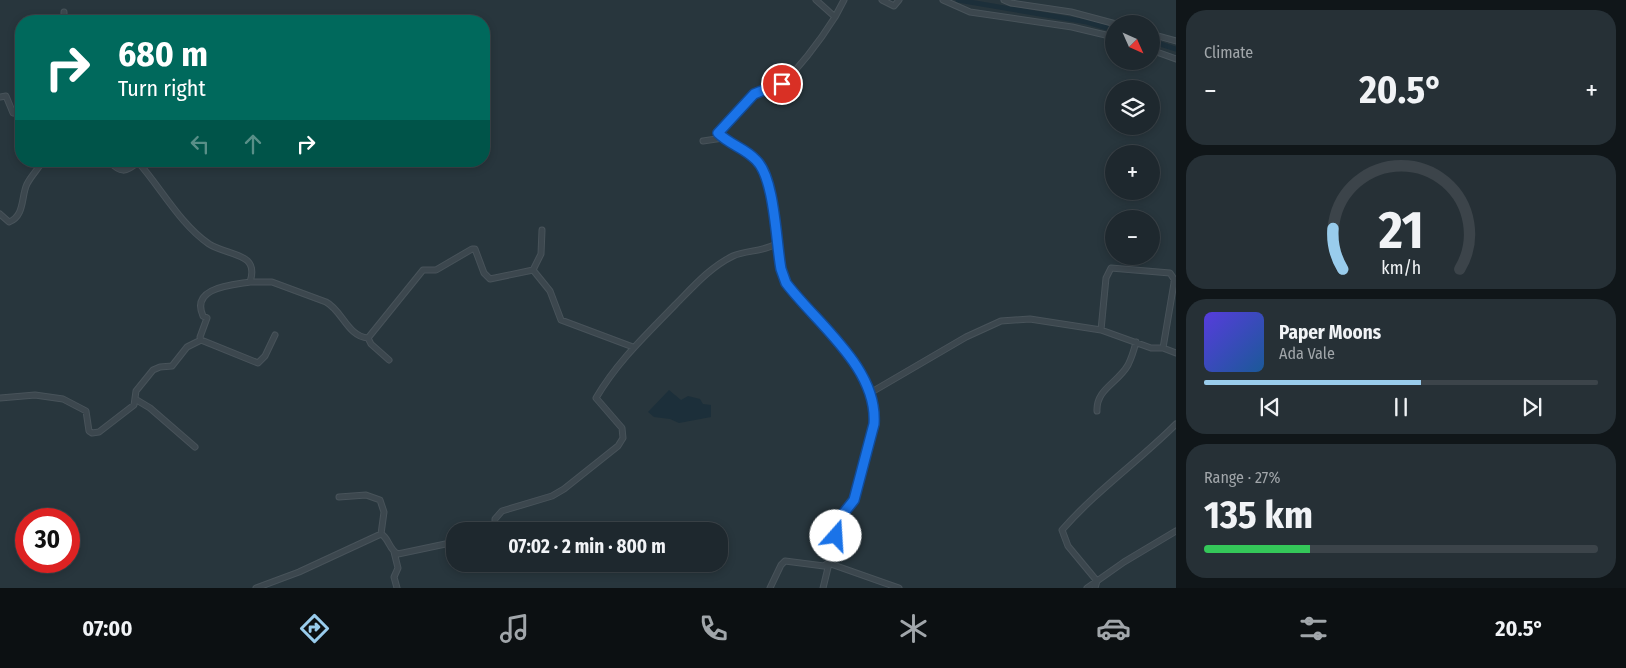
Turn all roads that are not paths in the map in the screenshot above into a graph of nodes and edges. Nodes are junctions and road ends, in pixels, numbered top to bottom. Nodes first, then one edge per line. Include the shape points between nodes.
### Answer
1 (816, 0) edge
2 (844, 0) edge
3 (882, 0) edge
4 (899, 0) edge
5 (943, 0) edge
6 (1004, 0) edge
7 (835, 17) junction
8 (1105, 21) edge
9 (1105, 35) edge
10 (1160, 37) edge
11 (1176, 41) edge
12 (1160, 53) edge
13 (1176, 59) edge
14 (0, 97) edge
15 (15, 113) edge
16 (723, 138) junction
17 (703, 141) dead end
18 (39, 167) edge
19 (116, 167) edge
20 (131, 167) edge
21 (142, 167) edge
22 (0, 214) edge
23 (542, 230) dead end
24 (776, 244) junction
25 (533, 270) junction
26 (253, 273) junction
27 (250, 282) junction
28 (240, 284) junction
29 (1101, 330) junction
30 (275, 335) dead end
31 (368, 338) junction
32 (201, 340) junction
33 (1136, 342) junction
34 (633, 348) junction
35 (1162, 348) junction
36 (1176, 353) edge
37 (389, 360) dead end
38 (870, 393) junction
39 (0, 398) edge
40 (135, 399) junction
41 (1097, 411) dead end
42 (1176, 424) edge
43 (195, 447) dead end
44 (339, 498) dead end
45 (495, 522) edge
46 (1176, 531) edge
47 (381, 534) junction
48 (446, 544) edge
49 (394, 552) junction
50 (828, 563) junction
51 (1097, 581) junction
52 (256, 588) edge
53 (397, 588) edge
54 (770, 588) edge
55 (823, 588) edge
56 (899, 588) edge
57 (1088, 588) edge
58 (1095, 588) edge

1 - 7 street
2 - 7 street
3 - 4 street via 894,6
5 - 9 street via 970,12
6 - 8 street
7 - 16 street via 794,72 776,91 764,90 754,94 718,133
10 - 11 street
12 - 13 street
14 - 15 street via 6,96
16 - 17 street
16 - 24 street via 746,150 758,161 767,179
18 - 22 street via 26,186 22,206 13,220 9,222
19 - 20 street via 120,171
21 - 26 street via 192,230 220,250 248,260
23 - 25 street via 541,254
24 - 34 street via 765,250 734,256 703,277
24 - 38 street via 786,283 845,352
25 - 31 street via 490,279 484,273 475,249 472,249 436,270 423,270
25 - 34 street via 550,291 561,320
26 - 27 street
26 - 28 street
27 - 28 street
27 - 31 street via 272,282 326,302 348,326 363,338
28 - 32 street via 214,288 204,299 201,312 207,318
29 - 33 street
29 - 35 street via 1106,278 1111,268 1170,273 1174,283
29 - 38 street via 1030,319 1001,320
30 - 32 street via 258,363
31 - 37 street
32 - 40 street via 187,347 172,366 153,370 136,391
33 - 35 street
33 - 41 street via 1129,364 1101,393
34 - 45 street via 596,398 622,428 623,438 618,446 579,479 558,492 502,511
35 - 36 street
38 - 50 street via 874,424 854,500 843,514
39 - 40 street via 35,396 63,399 86,411 92,433 103,430 135,404
40 - 43 street
42 - 51 street via 1062,530 1068,546
44 - 47 street via 366,495 380,500 384,512
46 - 51 street
47 - 49 street
47 - 52 street
48 - 49 street via 400,554
49 - 53 street via 398,568 394,577
50 - 54 street via 824,566 785,561
50 - 55 street via 830,568
50 - 56 street
51 - 57 street
51 - 58 street

